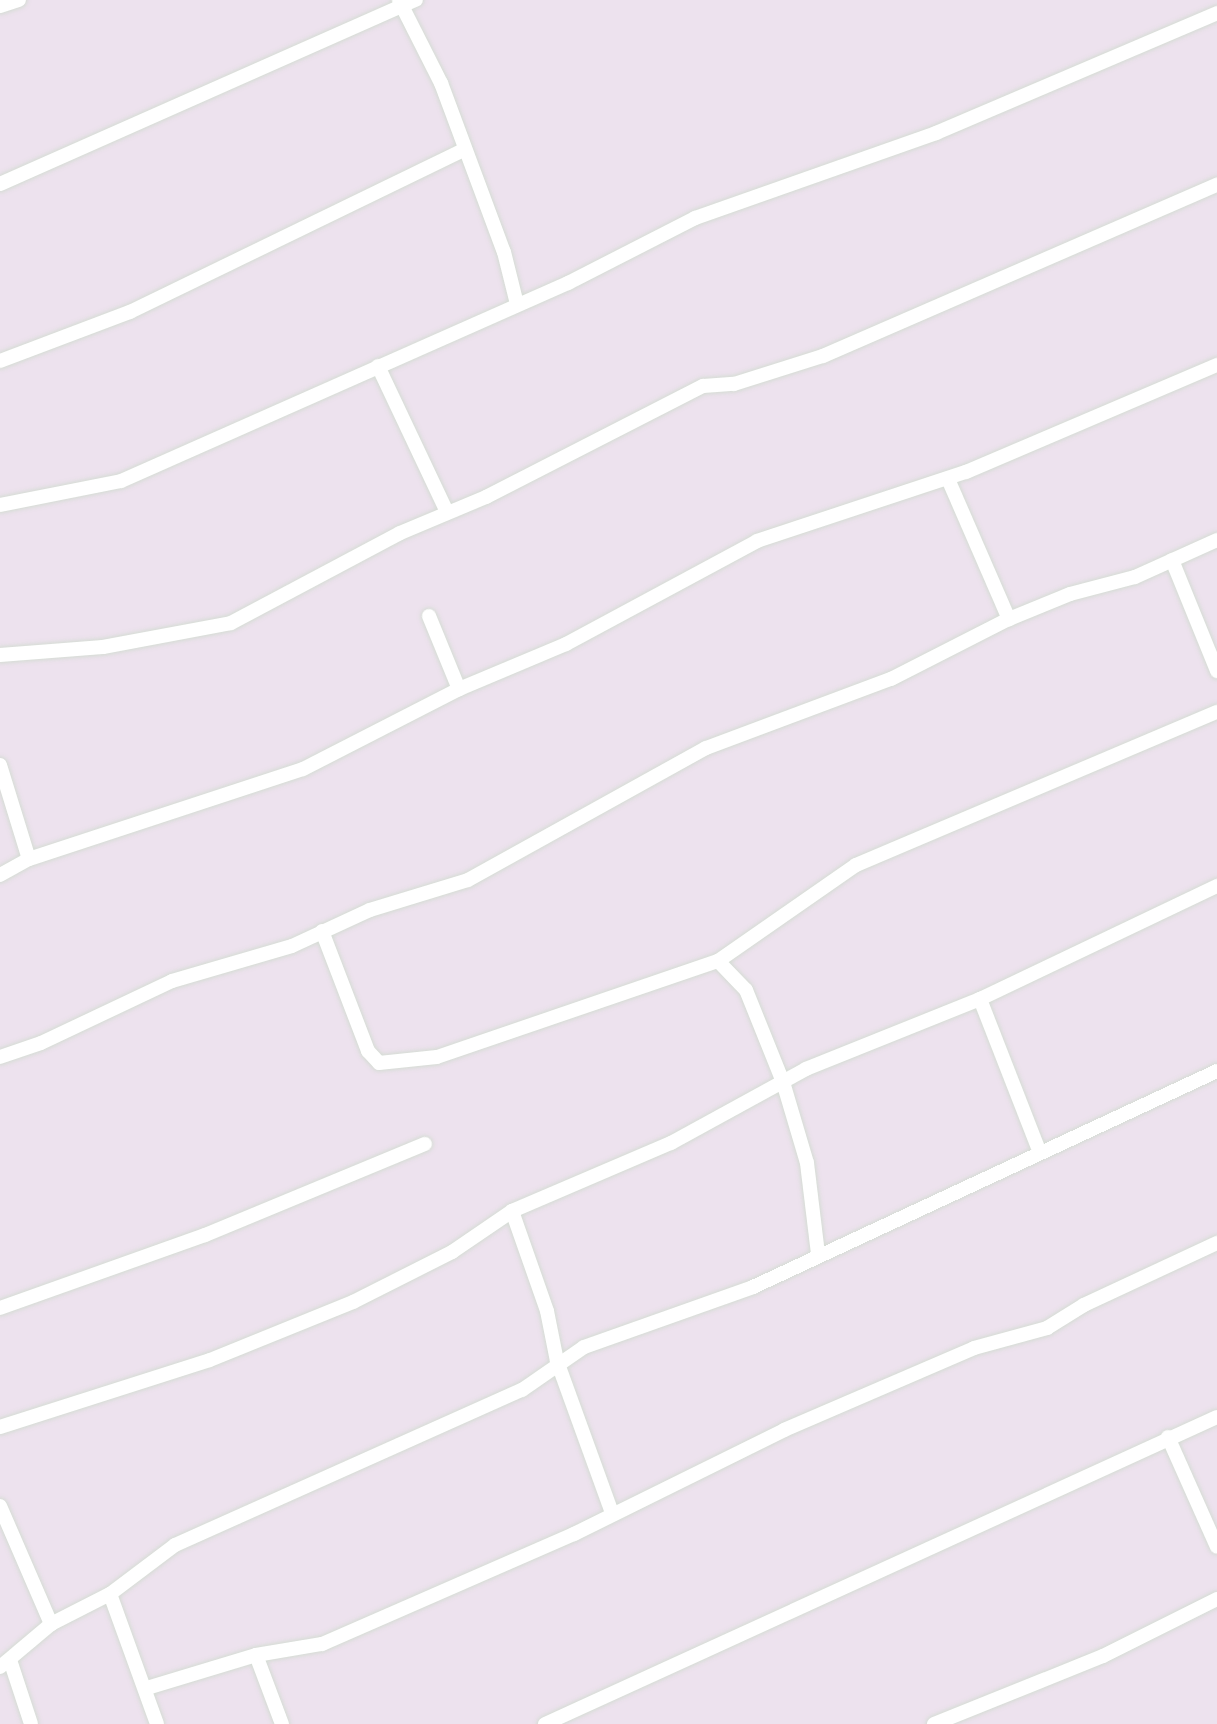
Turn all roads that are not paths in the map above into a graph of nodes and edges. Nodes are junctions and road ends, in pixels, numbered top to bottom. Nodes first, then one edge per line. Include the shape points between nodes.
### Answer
1 (19, 0) edge
2 (406, 2) edge
3 (0, 6) edge
4 (1217, 13) edge
5 (463, 150) junction
6 (0, 184) edge
7 (1217, 185) edge
8 (517, 304) junction
9 (0, 361) edge
10 (1217, 365) edge
11 (378, 366) junction
12 (948, 479) junction
13 (0, 505) edge
14 (447, 512) junction
15 (1217, 540) edge
16 (1172, 560) junction
17 (429, 616) dead end
18 (1009, 619) junction
19 (0, 655) edge
20 (1217, 671) edge
21 (459, 689) junction
22 (1217, 712) edge
23 (0, 765) edge
24 (29, 859) junction
25 (0, 875) edge
26 (1217, 886) edge
27 (322, 931) junction
28 (718, 961) junction
29 (980, 999) junction
30 (0, 1057) edge
31 (1217, 1071) edge
32 (783, 1082) junction
33 (425, 1144) dead end
34 (1039, 1150) junction
35 (512, 1211) junction
36 (1217, 1243) edge
37 (818, 1254) junction
38 (0, 1308) edge
39 (557, 1361) junction
40 (1217, 1417) edge
41 (0, 1427) edge
42 (1168, 1437) junction
43 (0, 1506) edge
44 (612, 1513) junction
45 (1217, 1547) edge
46 (110, 1594) junction
47 (1217, 1599) edge
48 (51, 1624) junction
49 (256, 1655) junction
50 (5, 1664) edge
51 (147, 1688) junction
52 (31, 1724) edge
53 (157, 1724) edge
54 (282, 1724) edge
55 (545, 1724) edge
56 (934, 1724) edge

1 - 3 street
2 - 5 street
2 - 6 street
4 - 8 street via 936,133 695,218
5 - 8 street via 504,252
5 - 9 street via 144,306
7 - 14 street via 823,356 734,384 703,386 544,469
8 - 11 street
10 - 12 street
11 - 13 street via 121,481
11 - 14 street
12 - 18 street
12 - 21 street via 757,541 566,644
14 - 19 street via 231,623 103,647
15 - 16 street
16 - 18 street
16 - 20 street
17 - 21 street
18 - 27 street via 891,679 706,748 519,857
21 - 24 street via 280,778
22 - 28 street via 856,865
23 - 24 street
24 - 25 street
26 - 29 street
27 - 28 street via 368,1051 379,1063 406,1064 511,1035 667,974
27 - 30 street via 292,946 172,981
28 - 32 street via 746,990
29 - 32 street via 846,1051
29 - 34 street
31 - 34 street
32 - 35 street via 636,1159
32 - 37 street via 807,1163
33 - 38 street via 205,1235
34 - 37 street via 950,1197
35 - 39 street via 547,1311
35 - 41 street via 452,1252 353,1302 210,1360
36 - 44 street via 1084,1305 1047,1328 974,1348 784,1430
37 - 39 street via 753,1287 614,1334
39 - 44 street
39 - 46 street via 522,1390 175,1545
40 - 42 street
42 - 45 street
42 - 55 street via 1010,1515
43 - 48 street
44 - 49 street via 322,1644
46 - 48 street
46 - 51 street
47 - 56 street via 1103,1656
48 - 50 street
49 - 51 street
49 - 54 street
50 - 52 street
51 - 53 street

